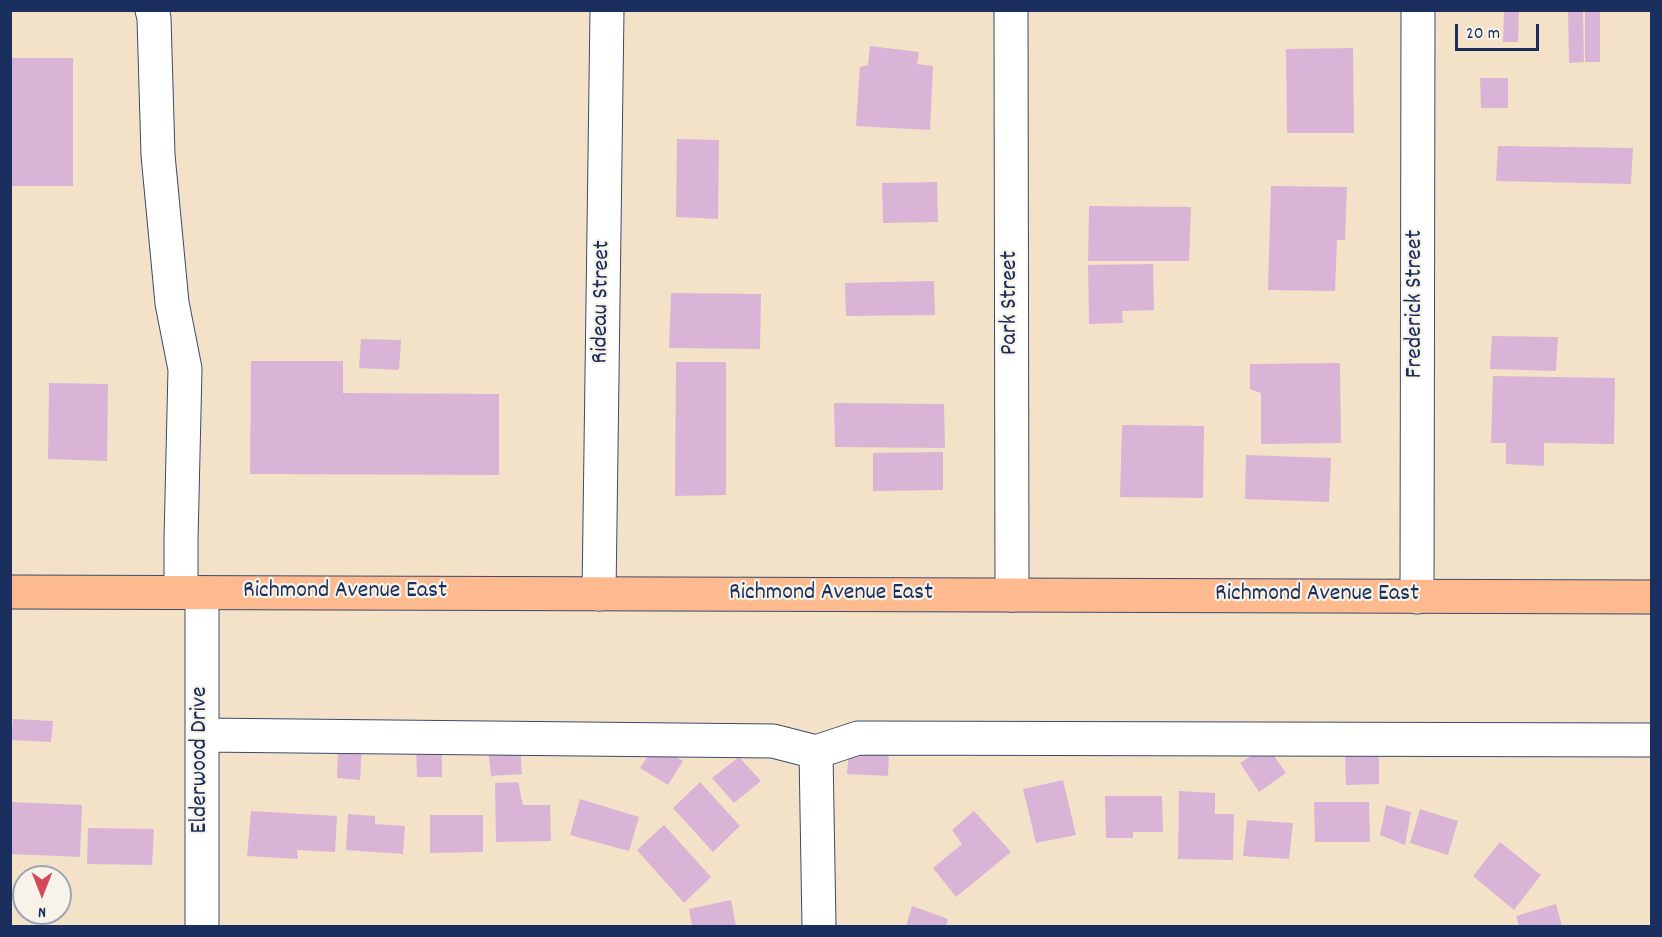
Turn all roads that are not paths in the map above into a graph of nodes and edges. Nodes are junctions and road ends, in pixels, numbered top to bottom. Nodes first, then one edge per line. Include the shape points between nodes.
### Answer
1 (152, 10) edge
2 (607, 10) edge
3 (1011, 10) edge
4 (1418, 10) edge
5 (10, 592) edge
6 (191, 593) junction
7 (599, 594) junction
8 (1012, 595) junction
9 (1417, 597) junction
10 (1652, 597) edge
11 (201, 735) junction
12 (1652, 740) edge
13 (816, 752) junction
14 (202, 927) edge
15 (819, 927) edge

1 - 6 street, Elderwood Drive via 159,166 172,303 185,369 181,540
2 - 7 street, Rideau Street
3 - 8 street, Park Street
4 - 9 street, Frederick Street
5 - 6 main road, Richmond Avenue East
6 - 7 main road, Richmond Avenue East
6 - 11 street, Elderwood Drive
7 - 8 main road, Richmond Avenue East
8 - 9 main road, Richmond Avenue East
9 - 10 main road, Richmond Avenue East
11 - 13 street via 773,741
11 - 14 street, Elderwood Drive
12 - 13 street via 858,738
13 - 15 street

